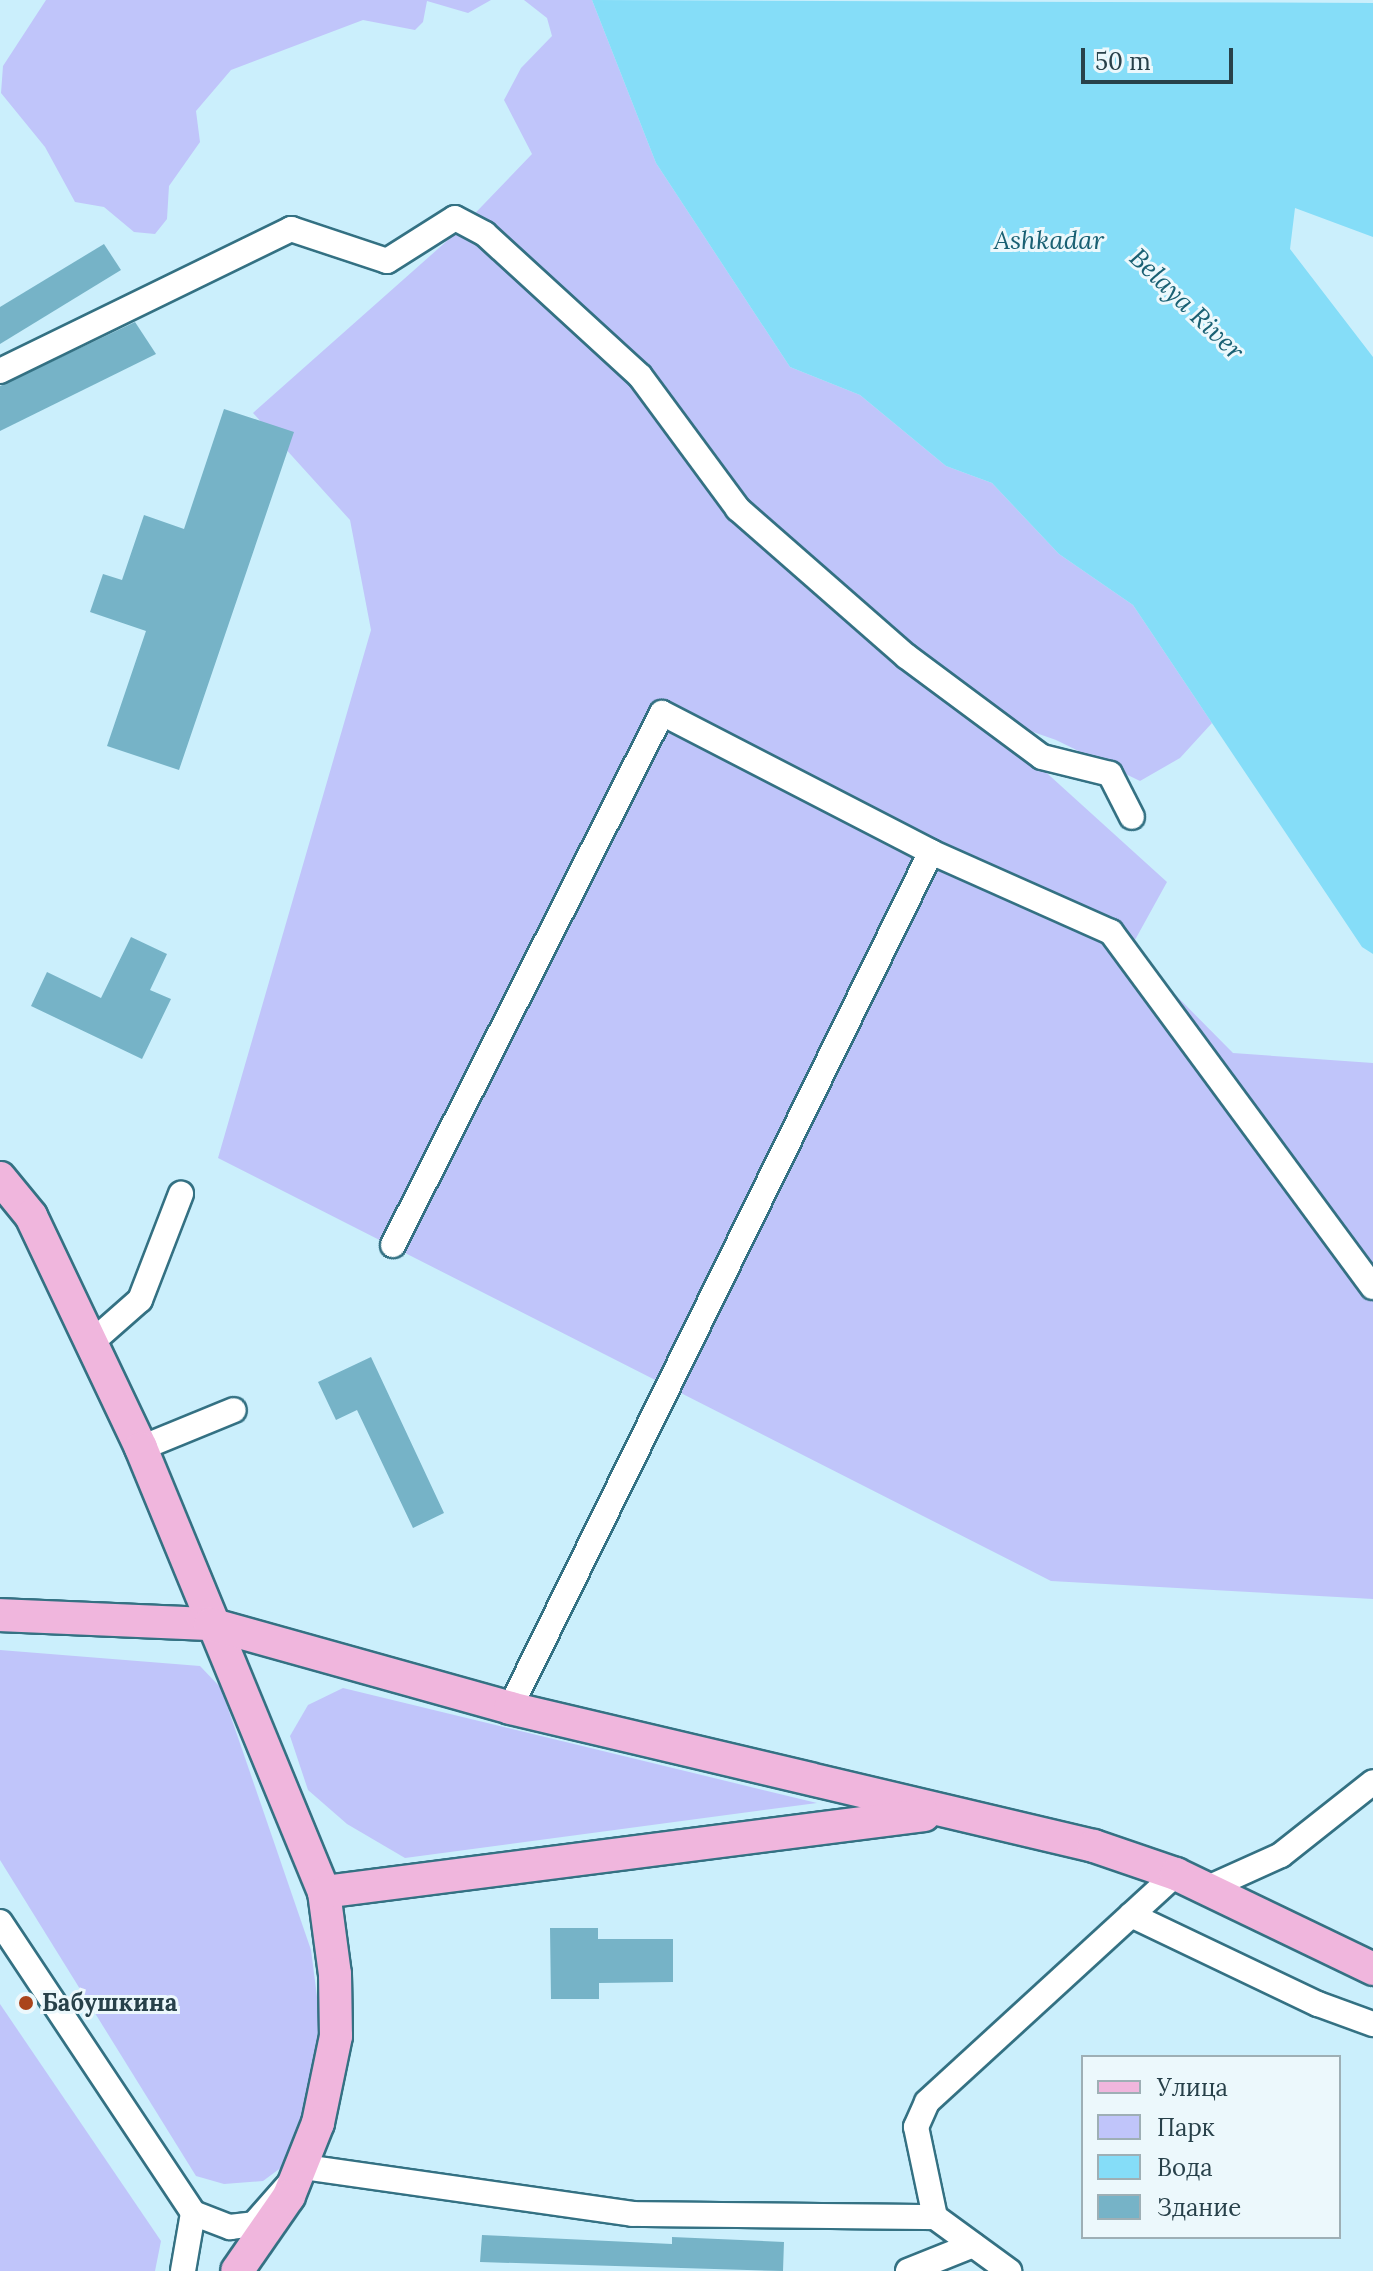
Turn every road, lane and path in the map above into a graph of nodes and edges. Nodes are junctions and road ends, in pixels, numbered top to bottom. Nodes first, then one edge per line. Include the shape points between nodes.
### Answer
1 (0, 371) edge
2 (1132, 817) dead end
3 (931, 852) junction
4 (0, 1178) edge
5 (181, 1194) dead end
6 (393, 1245) dead end
7 (1373, 1287) edge
8 (91, 1343) junction
9 (234, 1410) dead end
10 (141, 1448) junction
11 (0, 1615) edge
12 (210, 1624) junction
13 (510, 1708) junction
14 (1373, 1782) edge
15 (942, 1813) junction
16 (1176, 1874) junction
17 (1208, 1888) junction
18 (324, 1892) junction
19 (1131, 1915) junction
20 (0, 1922) edge
21 (1373, 1969) edge
22 (1373, 2024) edge
23 (304, 2167) junction
24 (193, 2213) junction
25 (935, 2217) junction
26 (973, 2245) junction
27 (183, 2271) edge
28 (237, 2271) edge
29 (908, 2271) edge
30 (1009, 2271) edge

1 - 2 street via 291,229 387,261 455,218 485,234 640,376 738,509 906,656 1042,757 1110,774
3 - 6 street via 662,713
3 - 7 street via 1111,932
3 - 13 street
4 - 8 main road via 31,1216
5 - 8 street via 140,1300
8 - 10 main road
9 - 10 street
10 - 12 main road
11 - 12 main road
12 - 13 main road
12 - 18 main road
13 - 15 main road
14 - 17 street via 1281,1855
15 - 16 main road via 1094,1846
15 - 18 main road
16 - 17 main road
16 - 19 street
17 - 21 main road
18 - 23 main road via 335,1974 336,2036
19 - 22 street via 1318,2004
19 - 25 street via 927,2102 916,2127
20 - 24 street
23 - 24 street via 254,2224 230,2227
23 - 25 street via 633,2214
23 - 28 main road
24 - 27 street
25 - 26 street
26 - 29 street
26 - 30 street

